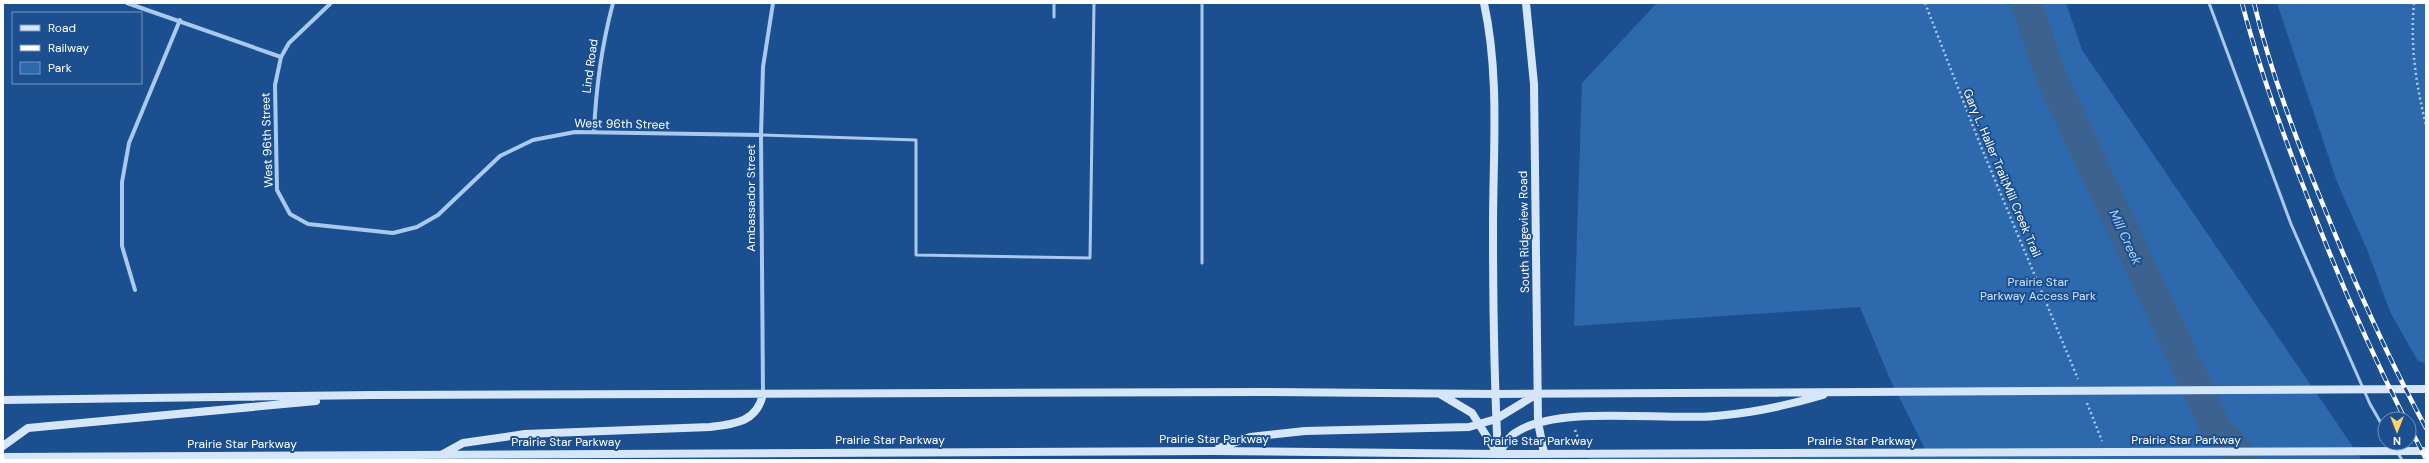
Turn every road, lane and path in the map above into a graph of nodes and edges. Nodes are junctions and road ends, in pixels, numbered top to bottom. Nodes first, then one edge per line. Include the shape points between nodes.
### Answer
1 (127, 3) edge
2 (331, 3) edge
3 (613, 3) edge
4 (772, 3) edge
5 (1054, 3) edge
6 (1094, 3) edge
7 (1202, 3) edge
8 (1484, 3) edge
9 (1526, 3) edge
10 (1925, 3) edge
11 (2209, 3) edge
12 (2414, 3) edge
13 (1054, 17) dead end
14 (180, 20) junction
15 (281, 58) junction
16 (2426, 125) edge
17 (594, 132) junction
18 (761, 135) junction
19 (1202, 263) dead end
20 (135, 290) dead end
21 (2080, 386) dead end
22 (2426, 389) edge
23 (1832, 392) junction
24 (763, 394) junction
25 (1440, 394) junction
26 (1496, 394) junction
27 (1538, 394) junction
28 (373, 395) junction
29 (3, 400) edge
30 (2086, 400) dead end
31 (2377, 416) edge
32 (1496, 419) junction
33 (1538, 422) junction
34 (1479, 424) junction
35 (2104, 445) dead end
36 (3, 446) edge
37 (1213, 451) junction
38 (2397, 451) edge
39 (2426, 452) edge
40 (441, 455) junction
41 (3, 457) edge
42 (1545, 457) edge
43 (1498, 458) edge
44 (2402, 460) edge

1 - 14 street
2 - 15 street, West 96th Street via 289,43
3 - 17 street, Lind Road via 603,40 596,86
4 - 18 street, Ambassador Street via 763,67
5 - 13 lane
6 - 18 lane via 1090,258 916,255 916,140
7 - 19 lane
8 - 26 main road via 1492,40 1496,112 1493,226
9 - 27 main road, South Ridgeview Road via 1534,84
10 - 21 path, Gary L. Haller Trail;Mill Creek Trail
11 - 31 lane via 2291,224
12 - 16 path via 2414,69
14 - 15 street
14 - 20 street via 130,143 122,182 122,246
15 - 17 street, West 96th Street via 275,85 277,190 290,214 308,224 393,233 417,227 438,215 500,156 533,140 575,132
17 - 18 street, West 96th Street
18 - 24 street, Ambassador Street
22 - 23 main road
23 - 27 main road
23 - 33 main road via 1795,403 1716,416 1575,417
24 - 25 main road
24 - 28 main road
24 - 40 main road via 760,405 752,415 736,424 525,434 463,443
25 - 26 main road
25 - 34 main road via 1472,413
26 - 27 main road
26 - 32 main road
27 - 32 main road
27 - 33 main road, South Ridgeview Road
28 - 29 main road
28 - 36 main road via 28,428
30 - 35 path
32 - 34 main road
32 - 43 main road
33 - 42 main road, South Ridgeview Road
33 - 43 main road via 1514,433
34 - 37 main road via 1439,429 1305,431 1250,437
34 - 43 main road
37 - 40 main road, Prairie Star Parkway
37 - 43 main road, Prairie Star Parkway
38 - 44 lane
39 - 42 main road, Prairie Star Parkway
40 - 41 main road, Prairie Star Parkway
42 - 43 main road, Prairie Star Parkway

